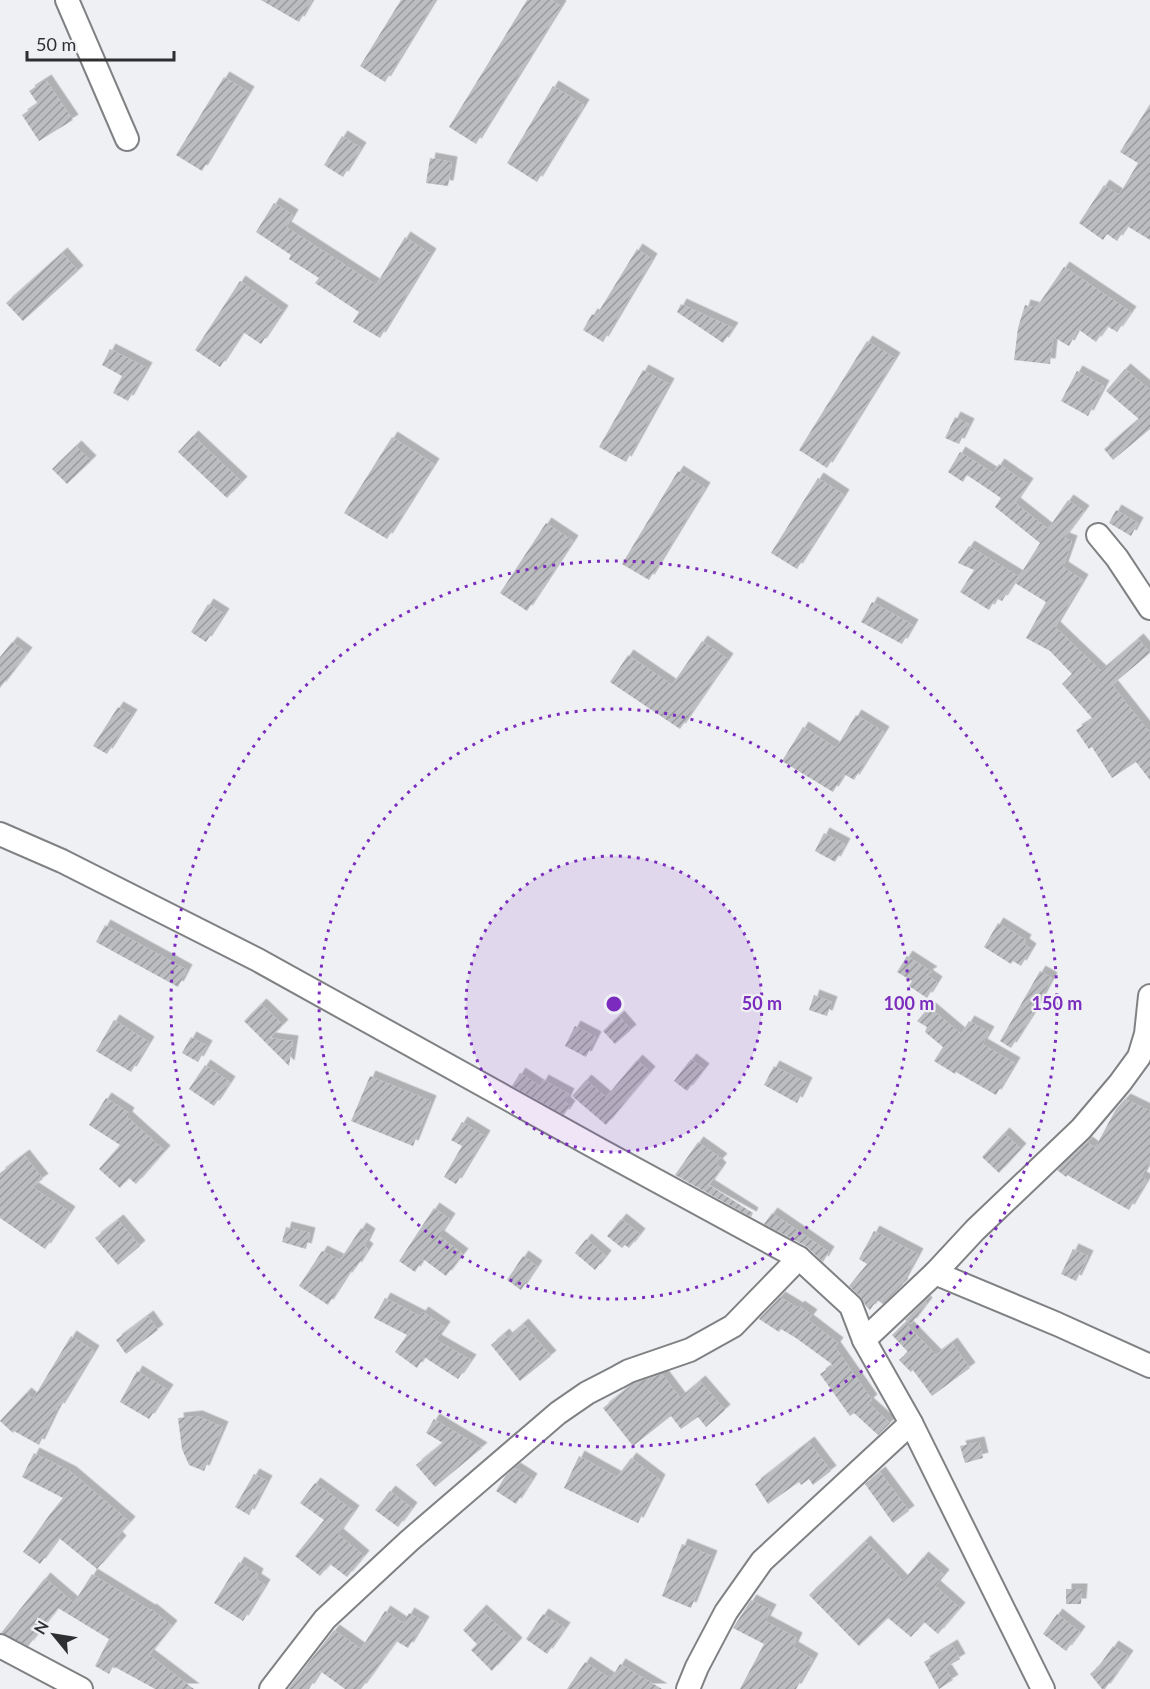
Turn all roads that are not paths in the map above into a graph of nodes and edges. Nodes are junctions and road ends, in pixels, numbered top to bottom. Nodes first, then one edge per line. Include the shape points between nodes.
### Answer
1 (68, 0) edge
2 (128, 139) dead end
3 (1098, 535) dead end
4 (1150, 608) edge
5 (0, 834) edge
6 (1150, 996) edge
7 (799, 1258) junction
8 (935, 1273) junction
9 (864, 1340) junction
10 (1150, 1366) edge
11 (911, 1423) junction
12 (0, 1646) edge
13 (81, 1689) edge
14 (271, 1689) edge
15 (688, 1689) edge
16 (1043, 1689) edge

1 - 2 street
3 - 4 street
5 - 7 street via 258,960
6 - 8 street via 1139,1057 1119,1083 1081,1129
7 - 9 street via 851,1306
7 - 14 street via 733,1326 690,1350 629,1371 558,1413 325,1619
8 - 9 street
8 - 10 street
9 - 11 street
11 - 15 street via 762,1561 726,1612
11 - 16 street
12 - 13 street

